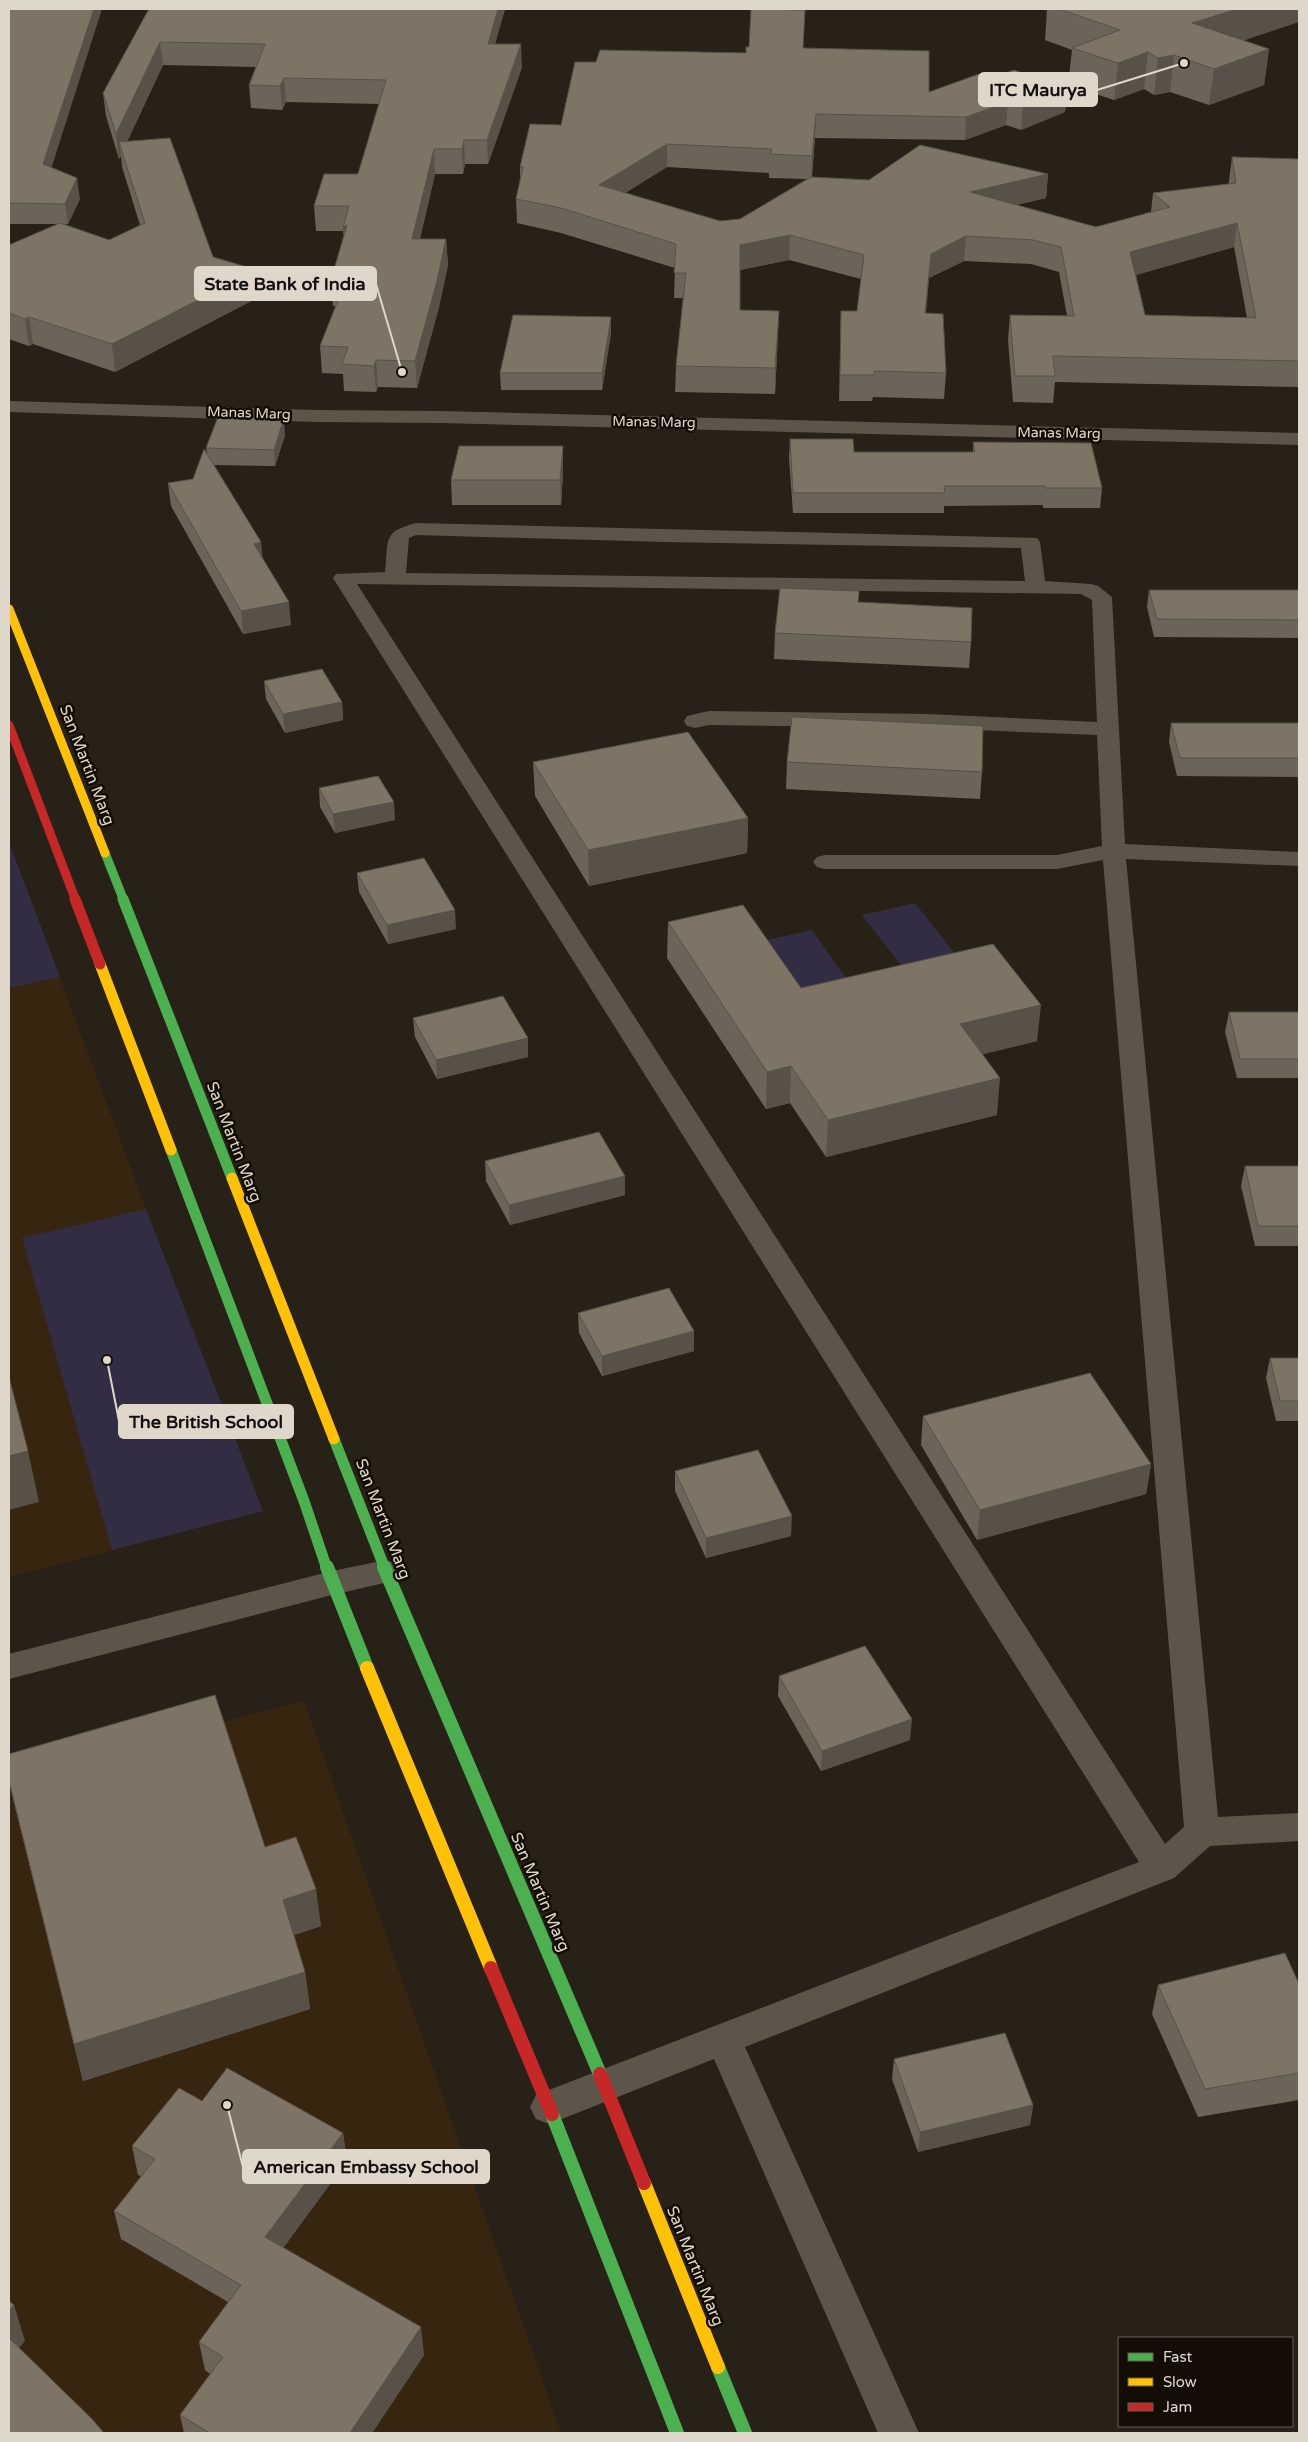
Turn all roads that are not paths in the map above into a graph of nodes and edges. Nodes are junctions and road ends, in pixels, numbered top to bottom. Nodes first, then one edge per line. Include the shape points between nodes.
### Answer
1 (9, 406) edge
2 (1299, 439) edge
3 (395, 579) junction
4 (1036, 589) junction
5 (9, 609) edge
6 (695, 721) dead end
7 (9, 725) edge
8 (1108, 729) junction
9 (1114, 851) junction
10 (1299, 859) edge
11 (825, 862) dead end
12 (386, 1572) junction
13 (332, 1582) junction
14 (9, 1666) edge
15 (1299, 1827) edge
16 (1202, 1832) junction
17 (1162, 1868) junction
18 (723, 2039) junction
19 (605, 2085) junction
20 (548, 2107) junction
21 (677, 2433) edge
22 (745, 2433) edge
23 (899, 2433) edge

1 - 2 street, Manas Marg
3 - 4 street
3 - 4 street via 399,537 416,529 1030,542
3 - 17 street via 343,578
4 - 8 street via 1081,588 1102,596
5 - 12 street, San Martin Marg
6 - 8 street via 709,718 918,721
7 - 13 street
8 - 9 street
9 - 10 street
9 - 11 street via 1057,862
9 - 16 street
12 - 13 street
12 - 19 street, San Martin Marg
13 - 14 street
13 - 20 street
15 - 16 street
16 - 17 street
17 - 18 street
18 - 19 street
18 - 23 street
19 - 20 street
19 - 22 street, San Martin Marg
20 - 21 street

